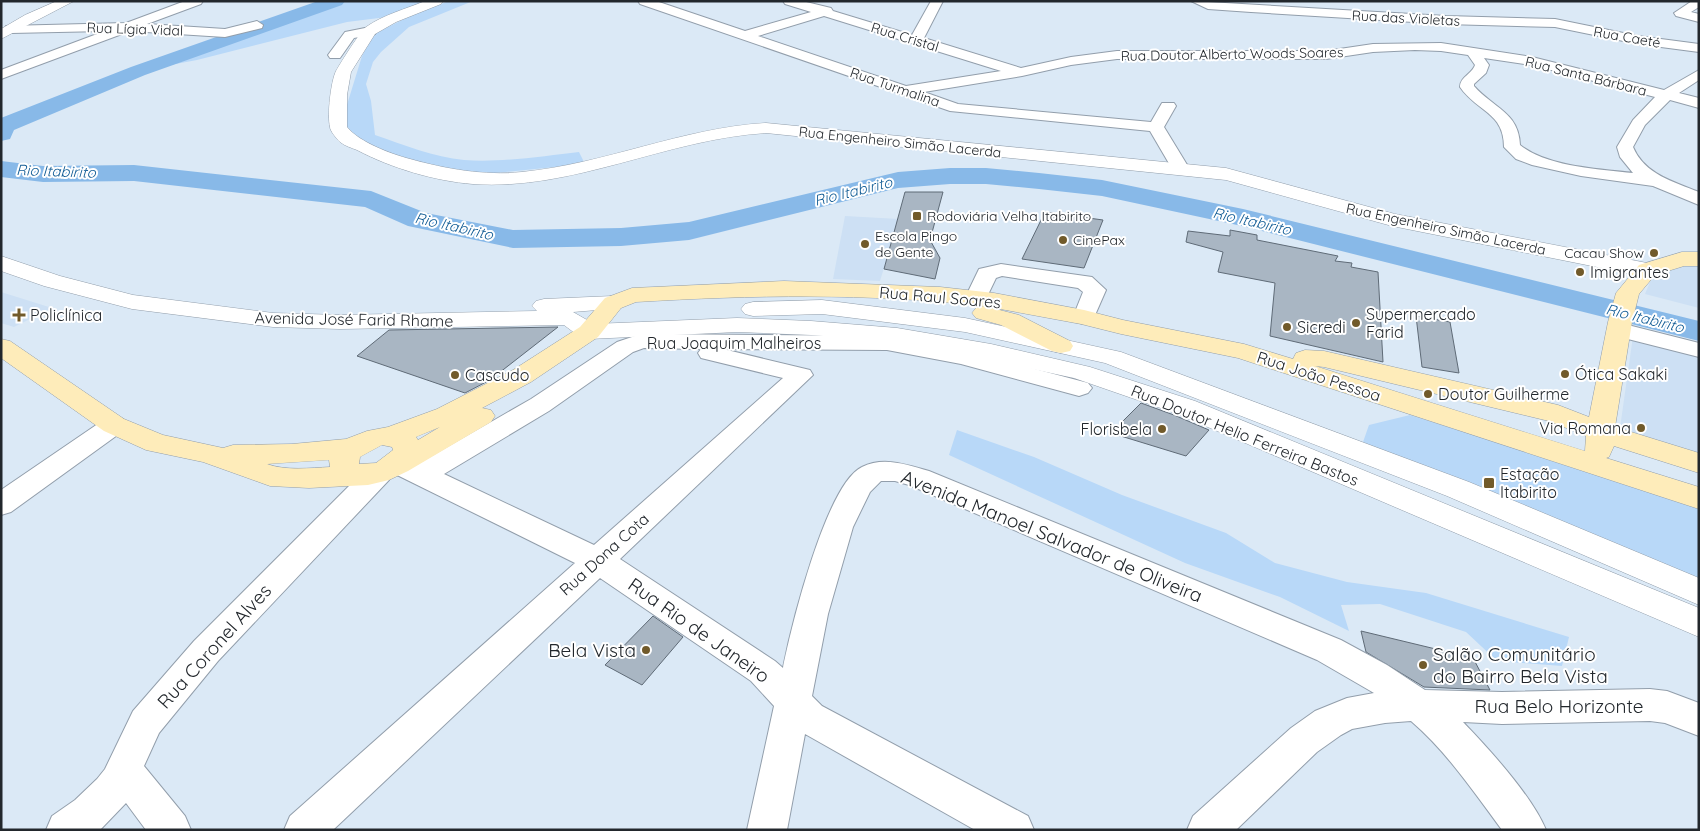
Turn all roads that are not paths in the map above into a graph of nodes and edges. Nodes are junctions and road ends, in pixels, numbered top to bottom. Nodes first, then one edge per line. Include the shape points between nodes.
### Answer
1 (37, 1) edge
2 (68, 1) edge
3 (197, 1) edge
4 (437, 1) edge
5 (644, 1) edge
6 (789, 1) edge
7 (836, 1) edge
8 (937, 1) edge
9 (1198, 1) edge
10 (1699, 2) edge
11 (21, 8) dead end
12 (825, 12) junction
13 (1695, 18) edge
14 (1555, 23) joint
15 (256, 25) dead end
16 (130, 27) junction
17 (370, 31) junction
18 (6, 32) edge
19 (746, 36) junction
20 (916, 40) junction
21 (1699, 48) edge
22 (1473, 52) junction
23 (335, 55) dead end
24 (1022, 72) junction
25 (1699, 74) edge
26 (1, 75) edge
27 (903, 91) junction
28 (1664, 95) junction
29 (1699, 102) edge
30 (1168, 106) dead end
31 (1156, 127) junction
32 (1180, 168) junction
33 (1660, 181) junction
34 (1699, 199) edge
35 (1, 247) edge
36 (1693, 258) edge
37 (1, 263) edge
38 (1647, 270) junction
39 (871, 290) junction
40 (976, 298) junction
41 (601, 312) junction
42 (1084, 317) junction
43 (1010, 320) junction
44 (965, 324) junction
45 (1620, 326) junction
46 (1121, 327) junction
47 (665, 343) junction
48 (1061, 346) junction
49 (3, 350) edge
50 (1699, 350) edge
51 (1244, 352) junction
52 (1079, 388) dead end
53 (114, 426) junction
54 (1600, 432) junction
55 (352, 448) junction
56 (209, 454) junction
57 (1699, 463) edge
58 (391, 464) junction
59 (1598, 466) junction
60 (1699, 498) edge
61 (1, 505) edge
62 (597, 560) junction
63 (1699, 592) edge
64 (1699, 623) edge
65 (792, 701) junction
66 (1416, 704) junction
67 (1699, 720) edge
68 (124, 770) junction
69 (66, 830) edge
70 (171, 830) edge
71 (304, 830) edge
72 (767, 830) edge
73 (1014, 830) edge
74 (1207, 830) edge
75 (1526, 830) edge

1 - 11 street
2 - 18 street
3 - 16 street
4 - 17 street, Rua Engenheiro Simão Lacerda
5 - 19 street, Rua Turmalina
6 - 12 street, Rua Cristal
7 - 12 street
8 - 20 street
9 - 14 street, Rua das Violetas via 1208,5 1261,9
10 - 13 street via 1680,13
12 - 19 street
12 - 20 street, Rua Cristal
14 - 21 street, Rua Caeté via 1638,40
15 - 16 street, Rua Lígia Vidal via 225,33
16 - 18 street, Rua Lígia Vidal
16 - 26 street
17 - 23 street via 350,35
17 - 32 street, Rua Engenheiro Simão Lacerda via 343,72 338,128 352,142 388,159 453,176 496,180 551,174 697,137 766,128
19 - 27 street, Rua Turmalina
20 - 24 street, Rua Cristal
22 - 24 street, Rua Doutor Alberto Woods Soares via 1408,46 1326,55 1124,55 1071,61
22 - 28 street, Rua Santa Bárbara via 1532,61
22 - 33 street via 1482,65 1467,87 1507,122 1515,151 1554,166
24 - 27 street, Rua Doutor Alberto Woods Soares
25 - 28 street
27 - 31 street, Rua Turmalina via 968,110
28 - 29 street, Rua Santa Bárbara
28 - 33 street via 1639,122 1624,147 1631,161
30 - 31 street
31 - 32 street
32 - 38 street, Rua Engenheiro Simão Lacerda via 1248,178 1392,220
33 - 34 street
35 - 41 street via 83,275 150,289 292,306
36 - 38 main road
37 - 41 street, Avenida José Farid Rhame via 52,281 132,302 273,320 340,322
38 - 45 main road via 1628,293
39 - 40 main road, Rua Raul Soares
39 - 41 main road, Rua Raul Soares via 688,291
39 - 43 main road
40 - 42 main road, Rua Raul Soares
40 - 42 street via 987,274 992,271 1084,282 1095,290
41 - 44 street via 822,307
41 - 58 main road via 522,376 474,422
41 - 64 street, Rua Doutor Helio Ferreira Bastos via 897,335 1081,372 1185,407
42 - 46 main road, Rua Raul Soares
43 - 44 main road
43 - 46 main road
43 - 48 main road
44 - 48 street
45 - 50 street
45 - 54 main road
46 - 51 main road, Rua Raul Soares
47 - 52 street, Rua Joaquim Malheiros via 887,344 962,356
47 - 58 street, Rua Joaquim Malheiros via 641,341 625,347 540,405
47 - 62 street, Rua Dona Cota via 801,375
48 - 63 street via 1112,357 1259,412 1458,489
49 - 53 main road
51 - 54 main road, Rua João Pessoa via 1324,359 1558,414
51 - 59 main road, Rua João Pessoa
53 - 56 main road via 156,443
53 - 61 street
54 - 57 main road, Rua João Pessoa
54 - 59 main road
55 - 56 main road via 249,456
55 - 58 main road via 371,438
55 - 58 main road via 344,461 350,472 358,474
56 - 58 main road via 270,476 309,478
58 - 62 street, Rua Rio de Janeiro
58 - 68 street, Rua Coronel Alves via 251,602 177,684 146,722
59 - 60 main road, Rua João Pessoa
62 - 65 street, Rua Rio de Janeiro via 764,671
62 - 71 street, Rua Dona Cota
65 - 66 street, Avenida Manoel Salvador de Oliveira via 811,614 838,527 866,477 878,471 891,471 919,478 1329,650
65 - 72 street, Avenida Manoel Salvador de Oliveira
65 - 73 street, Rua Rio de Janeiro via 809,717
66 - 67 street, Rua Belo Horizonte via 1502,708 1650,705 1667,707
66 - 74 street, Rua Belo Horizonte via 1347,714 1328,724 1304,740
66 - 75 street, Avenida Manoel Salvador de Oliveira via 1443,726
68 - 69 street, Rua Coronel Alves via 101,803
68 - 70 street

